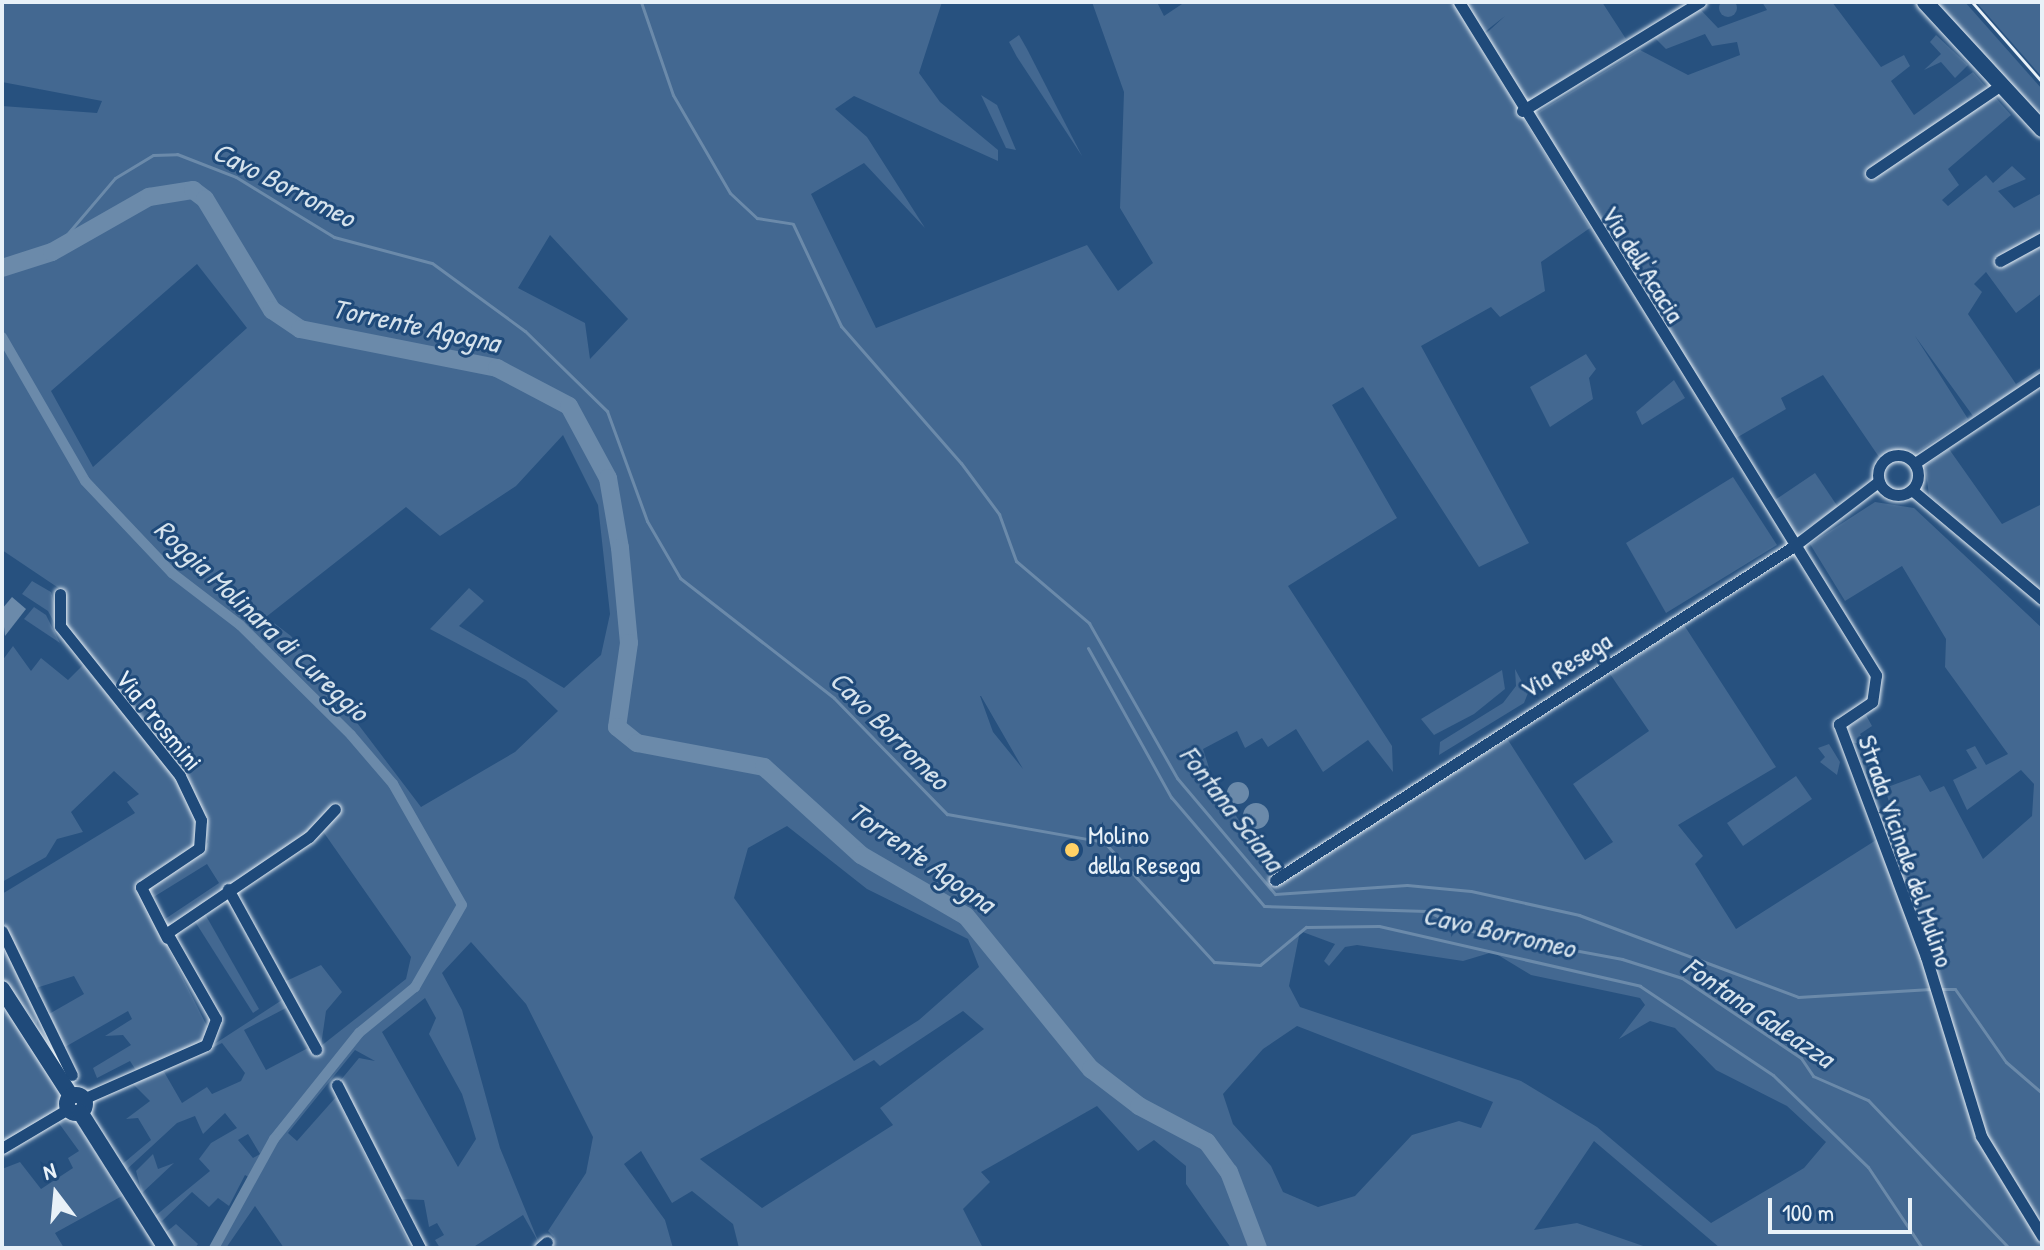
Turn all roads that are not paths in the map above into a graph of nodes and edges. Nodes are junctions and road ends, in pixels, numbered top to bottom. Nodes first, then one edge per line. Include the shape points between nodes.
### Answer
1 (1459, 2) edge
2 (1700, 2) edge
3 (1925, 2) edge
4 (2001, 85) junction
5 (1522, 111) junction
6 (2042, 129) edge
7 (1871, 173) dead end
8 (2042, 238) edge
9 (2000, 261) dead end
10 (2042, 378) edge
11 (1915, 463) junction
12 (1878, 482) junction
13 (1912, 490) junction
14 (1794, 546) junction
15 (60, 594) dead end
16 (2042, 599) edge
17 (335, 809) dead end
18 (1275, 880) dead end
19 (228, 889) junction
20 (2, 931) edge
21 (167, 938) junction
22 (2, 989) edge
23 (45, 1023) junction
24 (33, 1039) junction
25 (316, 1049) dead end
26 (72, 1075) dead end
27 (337, 1085) dead end
28 (76, 1104) junction
29 (2, 1148) edge
30 (2042, 1236) edge
31 (166, 1248) edge
32 (420, 1248) edge

1 - 5 street, Via dell'Acacia
2 - 5 street
3 - 4 main road
4 - 6 main road
4 - 7 street
5 - 14 street, Via dell'Acacia
8 - 9 street
10 - 11 street
11 - 12 street via 1891,456 1881,463
11 - 13 street
12 - 13 street via 1896,496
12 - 14 street, Via Resega
13 - 16 street
14 - 18 street, Via Resega
14 - 30 street, Strada Vicinale del Mulino via 1876,675 1872,702 1839,724 1926,957 1931,989 1981,1136
15 - 21 street, Via Prosmini via 60,626 180,776 201,820 205,843 141,887
17 - 19 street via 309,837
19 - 21 street via 171,928
19 - 25 street
20 - 23 street
21 - 28 street, Via Prosmini via 216,1019 216,1033 193,1052
22 - 24 main road
23 - 24 street
23 - 26 street
24 - 28 main road
27 - 32 street
28 - 29 street
28 - 31 main road

